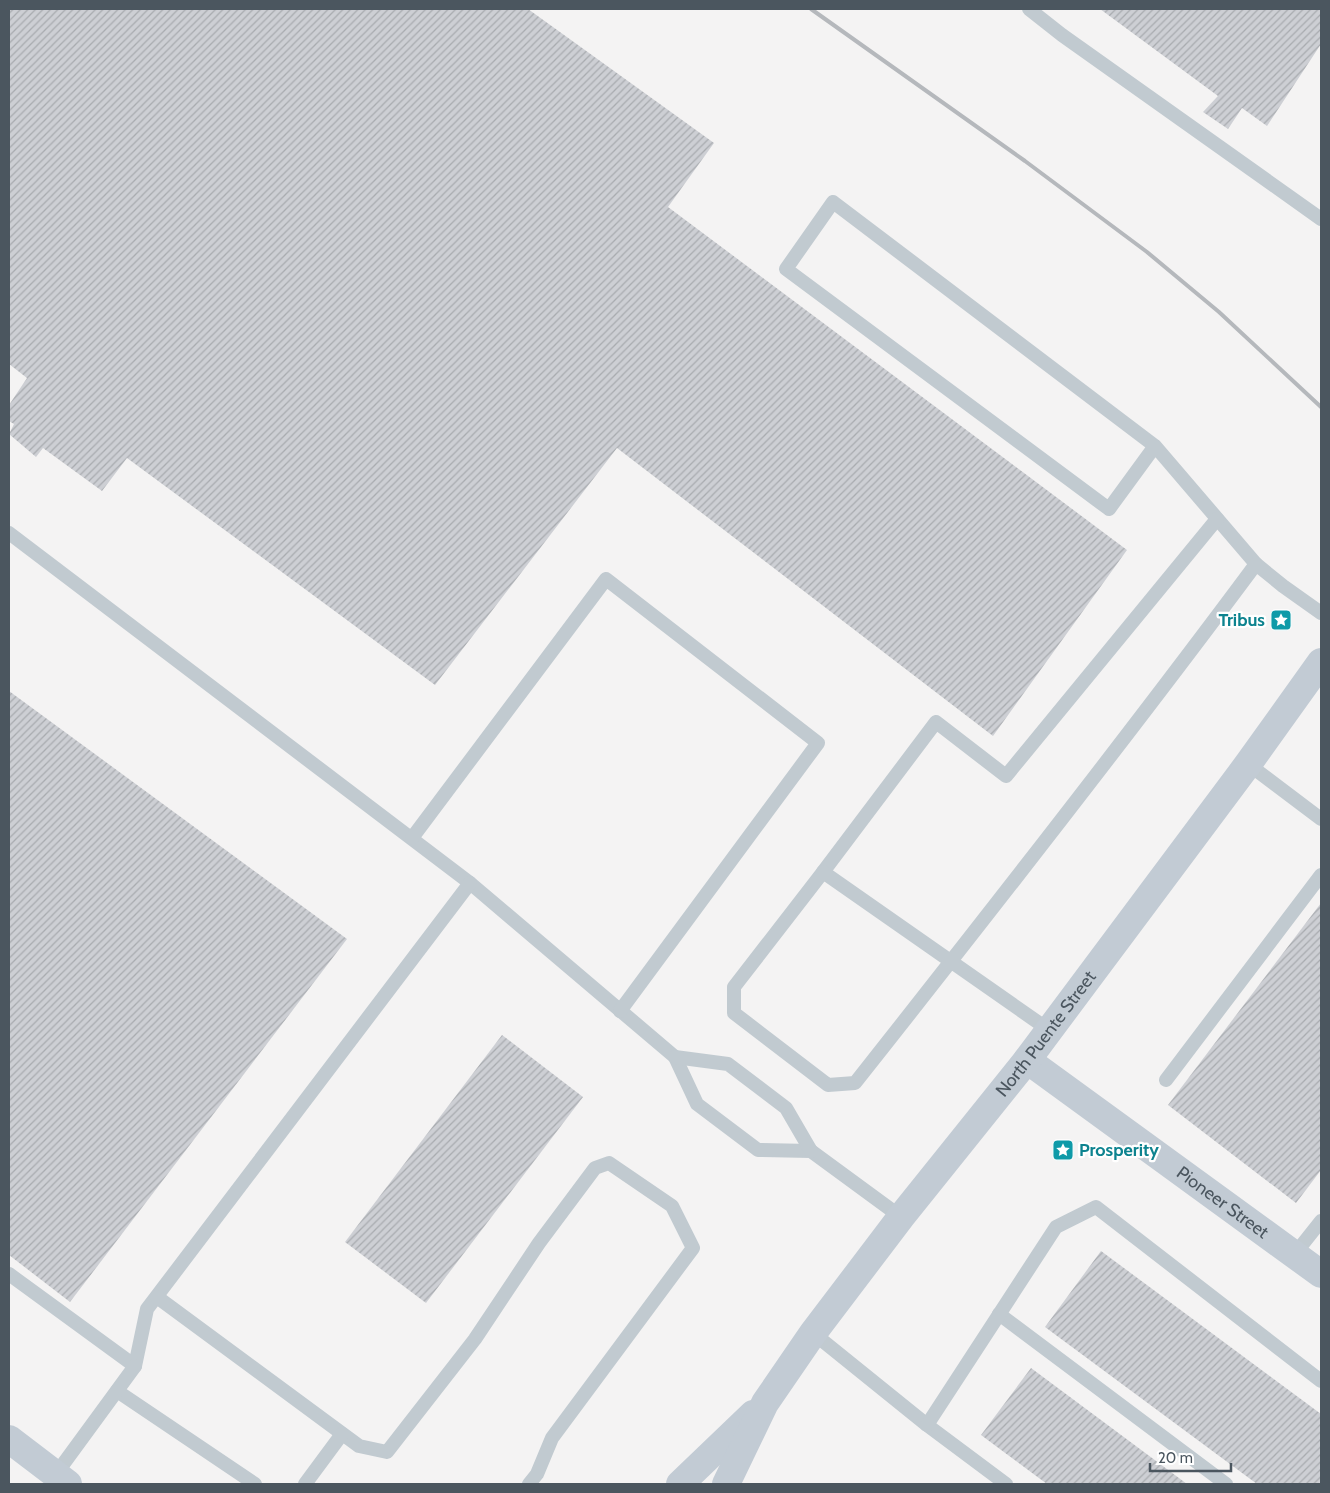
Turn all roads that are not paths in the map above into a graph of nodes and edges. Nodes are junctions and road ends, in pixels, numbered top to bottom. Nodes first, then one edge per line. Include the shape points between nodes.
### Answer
1 (1029, 9) edge
2 (1321, 219) edge
3 (1155, 446) junction
4 (1217, 519) junction
5 (9, 533) edge
6 (1256, 564) junction
7 (1321, 613) edge
8 (1321, 662) edge
9 (1248, 764) junction
10 (1321, 819) edge
11 (412, 838) junction
12 (823, 872) junction
13 (1321, 876) edge
14 (470, 883) junction
15 (952, 961) junction
16 (620, 1011) junction
17 (1049, 1030) junction
18 (675, 1057) junction
19 (1027, 1060) junction
20 (1166, 1080) dead end
21 (811, 1152) junction
22 (901, 1217) junction
23 (1321, 1220) edge
24 (1294, 1255) junction
25 (9, 1274) edge
26 (1321, 1274) edge
27 (157, 1297) junction
28 (999, 1314) junction
29 (813, 1333) junction
30 (135, 1366) junction
31 (1321, 1381) edge
32 (117, 1391) junction
33 (764, 1403) junction
34 (927, 1425) junction
35 (342, 1434) junction
36 (9, 1439) edge
37 (57, 1481) edge
38 (254, 1484) edge
39 (305, 1484) edge
40 (530, 1484) edge
41 (680, 1484) edge
42 (726, 1484) edge
43 (1006, 1484) edge
44 (1226, 1484) edge

1 - 2 lane
3 - 3 lane via 833,202 786,269 1109,509
3 - 4 lane
4 - 6 lane
4 - 12 lane via 1006,776 936,722
5 - 11 lane
6 - 7 lane
6 - 15 lane
8 - 9 street, North Puente Street
9 - 10 lane
9 - 17 street, North Puente Street
11 - 14 lane
11 - 16 lane via 606,579 818,743
12 - 15 lane
12 - 15 lane via 734,987 734,1013 828,1085 855,1083
13 - 20 lane
14 - 16 lane
14 - 27 lane
15 - 17 lane
16 - 18 lane
17 - 19 street, North Puente Street
18 - 21 lane via 728,1064 786,1108
18 - 21 lane via 697,1104 758,1150
19 - 22 street, North Puente Street
19 - 24 street, Pioneer Street
21 - 22 lane
22 - 29 street, North Puente Street
23 - 24 lane
24 - 26 street, Pioneer Street
25 - 30 lane
27 - 30 lane via 147,1309
27 - 35 lane
28 - 31 lane via 1056,1227 1096,1207
28 - 34 lane
28 - 44 lane
29 - 33 street, North Puente Street
29 - 34 lane
30 - 32 lane
32 - 37 lane
32 - 38 lane
33 - 41 street, North Puente Street
33 - 42 street, North Puente Street
34 - 43 lane
35 - 39 lane
35 - 40 lane via 359,1446 387,1452 475,1339 539,1243 595,1168 608,1163 672,1206 693,1248 552,1438
36 - 37 street

